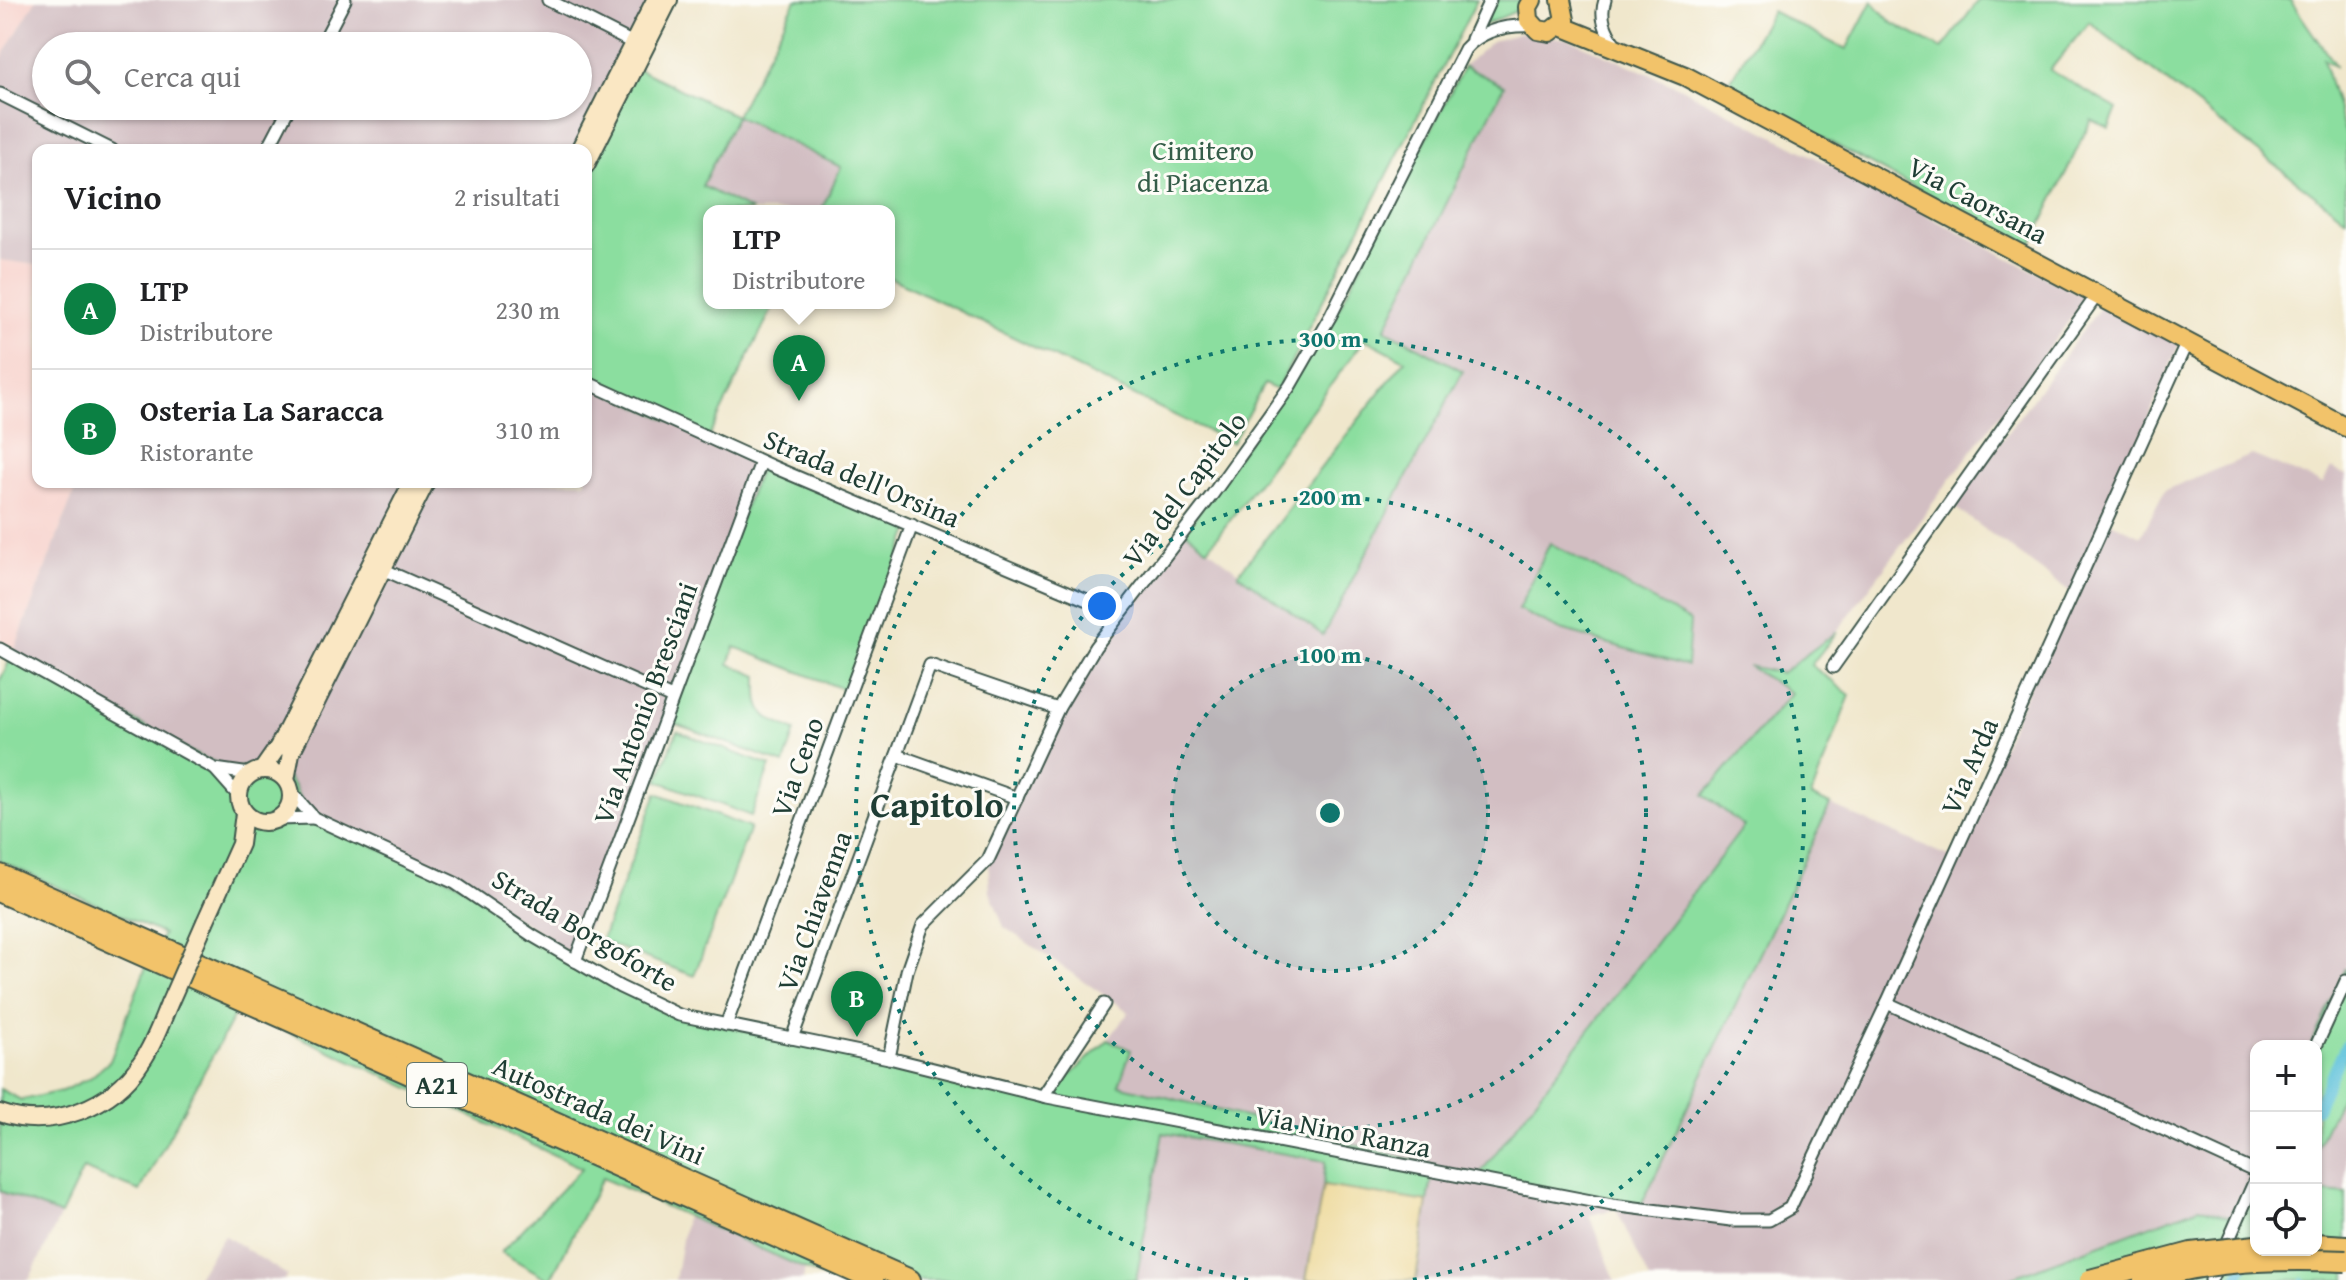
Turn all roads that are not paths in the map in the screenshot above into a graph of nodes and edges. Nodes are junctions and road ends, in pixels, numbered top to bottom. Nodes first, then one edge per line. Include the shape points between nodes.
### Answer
1 (345, 0) edge
2 (548, 0) edge
3 (655, 0) edge
4 (669, 0) edge
5 (1490, 0) edge
6 (1605, 0) edge
7 (1530, 2) edge
8 (1563, 3) edge
9 (1532, 26) junction
10 (1570, 28) junction
11 (328, 32) edge
12 (1474, 38) junction
13 (639, 46) junction
14 (1616, 46) junction
15 (0, 94) edge
16 (32, 110) edge
17 (52, 120) edge
18 (283, 120) edge
19 (100, 144) edge
20 (270, 144) edge
21 (582, 144) edge
22 (592, 152) edge
23 (2097, 295) junction
24 (2187, 342) junction
25 (592, 385) edge
26 (2346, 427) edge
27 (761, 462) junction
28 (409, 488) edge
29 (422, 488) edge
30 (912, 525) junction
31 (376, 566) junction
32 (1120, 614) junction
33 (0, 649) edge
34 (1833, 667) dead end
35 (672, 698) junction
36 (1058, 709) junction
37 (897, 755) junction
38 (215, 769) junction
39 (256, 772) junction
40 (288, 786) junction
41 (238, 795) junction
42 (1017, 798) junction
43 (244, 813) junction
44 (314, 818) junction
45 (271, 821) junction
46 (240, 844) junction
47 (0, 875) edge
48 (0, 892) edge
49 (575, 961) junction
50 (2346, 981) edge
51 (1887, 1003) junction
52 (1104, 1004) dead end
53 (726, 1025) junction
54 (792, 1038) junction
55 (2319, 1040) edge
56 (889, 1058) junction
57 (1043, 1096) junction
58 (0, 1113) edge
59 (2250, 1172) edge
60 (2252, 1184) edge
61 (1790, 1208) joint
62 (2322, 1244) edge
63 (2346, 1246) edge
64 (2250, 1247) edge
65 (2346, 1261) edge
66 (873, 1280) edge
67 (910, 1280) edge
68 (2090, 1280) edge
69 (2144, 1280) edge
70 (2211, 1280) edge

1 - 11 street
2 - 13 street
3 - 13 main road
4 - 13 main road
5 - 12 street, Via del Capitolo
6 - 14 street via 1602,16
7 - 9 main road
7 - 12 street via 1520,16
8 - 10 main road
9 - 10 main road via 1544,32
9 - 12 street via 1513,25
10 - 14 main road, Via Caorsana
12 - 32 street, Via del Capitolo via 1290,386
13 - 21 main road
13 - 22 main road
14 - 23 main road, Via Caorsana via 1685,76
15 - 16 street
17 - 19 street
18 - 20 street
23 - 24 main road, Via Caorsana
23 - 34 street
24 - 26 main road, Via Caorsana
24 - 51 street, Via Arda
25 - 27 street, Strada dell'Orsina
27 - 30 street, Strada dell'Orsina
27 - 35 street, Via Antonio Bresciani
28 - 31 main road
29 - 31 main road
30 - 32 street, Strada dell'Orsina
30 - 53 street, Via Ceno
31 - 35 street
31 - 39 main road via 278,747
31 - 40 main road via 291,753
32 - 36 street, Via del Capitolo
33 - 38 street
35 - 49 street, Via Antonio Bresciani
36 - 37 street, Via Chiavenna via 930,665
36 - 42 street, Via del Capitolo
37 - 42 street
37 - 54 street, Via Chiavenna
38 - 39 street
38 - 41 street
39 - 40 main road via 275,772
39 - 41 main road via 241,783
40 - 44 street, Strada Borgoforte
40 - 45 main road via 289,807
41 - 43 main road
42 - 56 street, Via del Capitolo via 988,860 941,905 916,938
43 - 45 main road
43 - 46 main road
44 - 45 street, Strada Borgoforte
44 - 49 street, Strada Borgoforte via 455,883
45 - 46 main road
46 - 58 main road, bridge via 142,1061 125,1082 68,1117 33,1120
47 - 67 highway, Autostrada dei Vini / A21
48 - 66 highway, Autostrada dei Vini / A21
49 - 53 street, Strada Borgoforte via 679,1015
50 - 55 street
51 - 59 street
51 - 61 street, Via Arda
52 - 57 street
53 - 54 street, Strada Borgoforte
54 - 56 street, Strada Borgoforte
56 - 57 street, Via Nino Ranza
57 - 61 street, Via Nino Ranza via 1612,1205 1731,1220 1769,1220
60 - 70 street
62 - 63 highway
64 - 68 highway, bridge via 2191,1253
65 - 69 highway, bridge via 2251,1262

